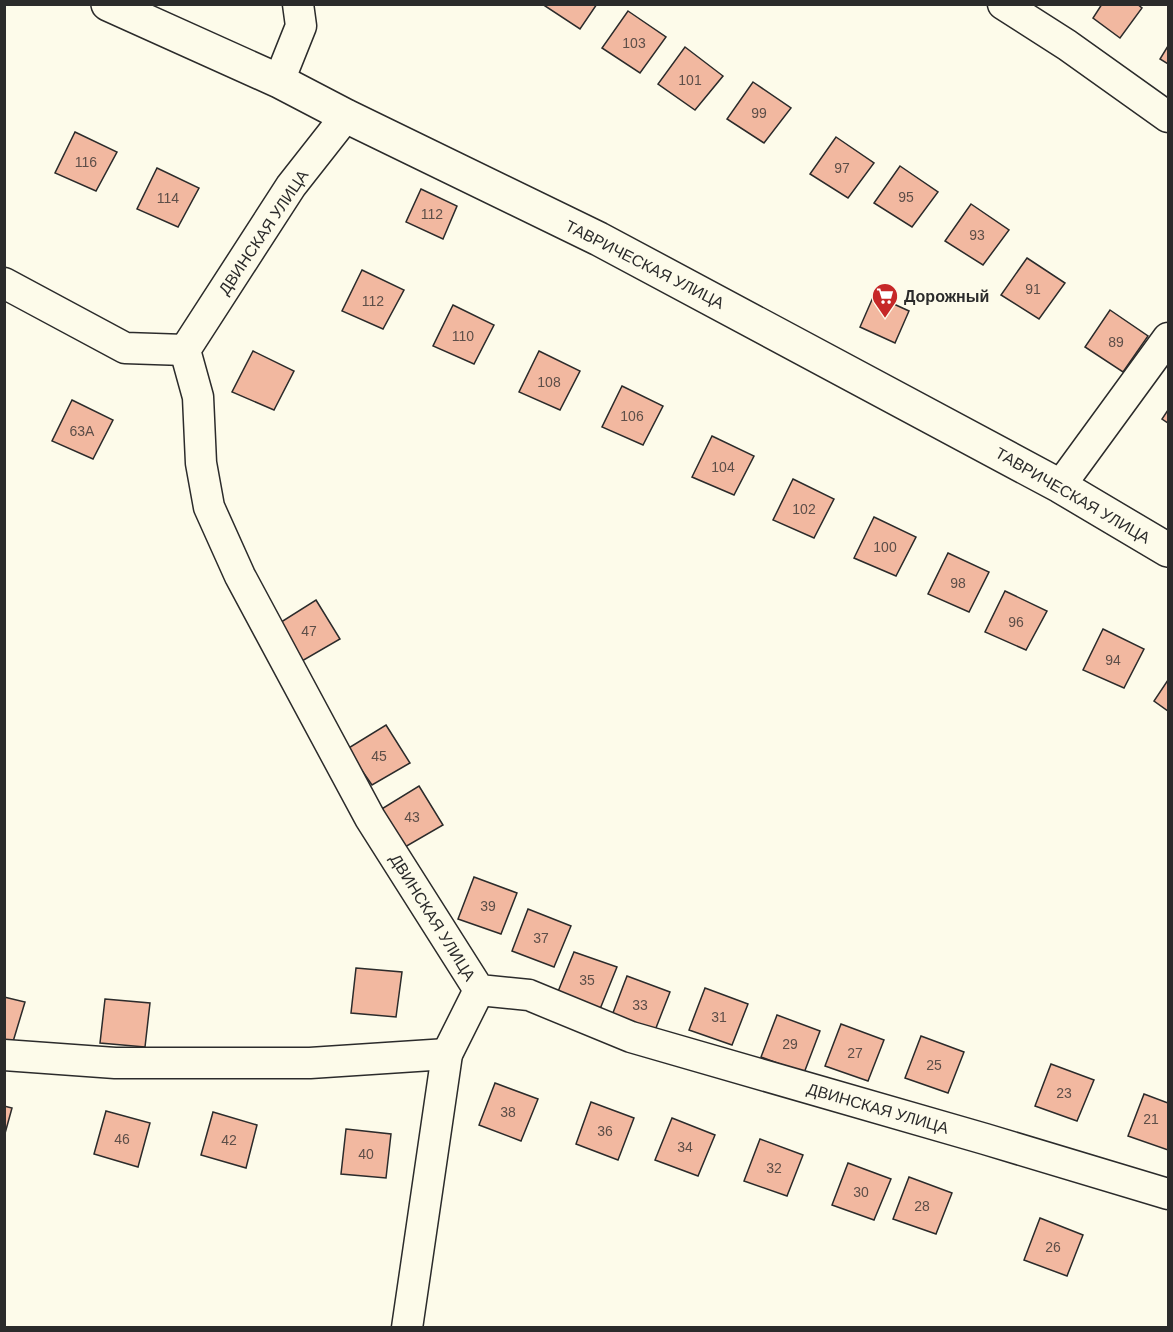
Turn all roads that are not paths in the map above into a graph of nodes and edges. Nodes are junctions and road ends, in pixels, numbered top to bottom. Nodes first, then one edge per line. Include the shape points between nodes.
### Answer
1 (108, 4) edge
2 (298, 4) edge
3 (1003, 4) edge
4 (279, 81) junction
5 (346, 116) junction
6 (1168, 117) edge
7 (4, 283) edge
8 (1168, 338) edge
9 (185, 350) junction
10 (1060, 486) junction
11 (1168, 550) edge
12 (479, 990) junction
13 (447, 1054) junction
14 (4, 1055) edge
15 (1168, 1194) edge
16 (407, 1328) edge

1 - 4 main road, ТАВРИЧЕСКАЯ УЛИЦА
2 - 4 street via 301,26
3 - 6 street
4 - 5 main road, ТАВРИЧЕСКАЯ УЛИЦА
5 - 9 street, ДВИНСКАЯ УЛИЦА via 291,186
5 - 10 main road, ТАВРИЧЕСКАЯ УЛИЦА via 599,239
7 - 9 street via 125,348
8 - 10 street
9 - 12 street, ДВИНСКАЯ УЛИЦА via 198,397 201,463 209,507 246,586 370,818
10 - 11 main road, ТАВРИЧЕСКАЯ УЛИЦА
12 - 13 street
12 - 15 street, ДВИНСКАЯ УЛИЦА via 529,995 631,1037
13 - 14 street via 310,1064 116,1063
13 - 16 street

